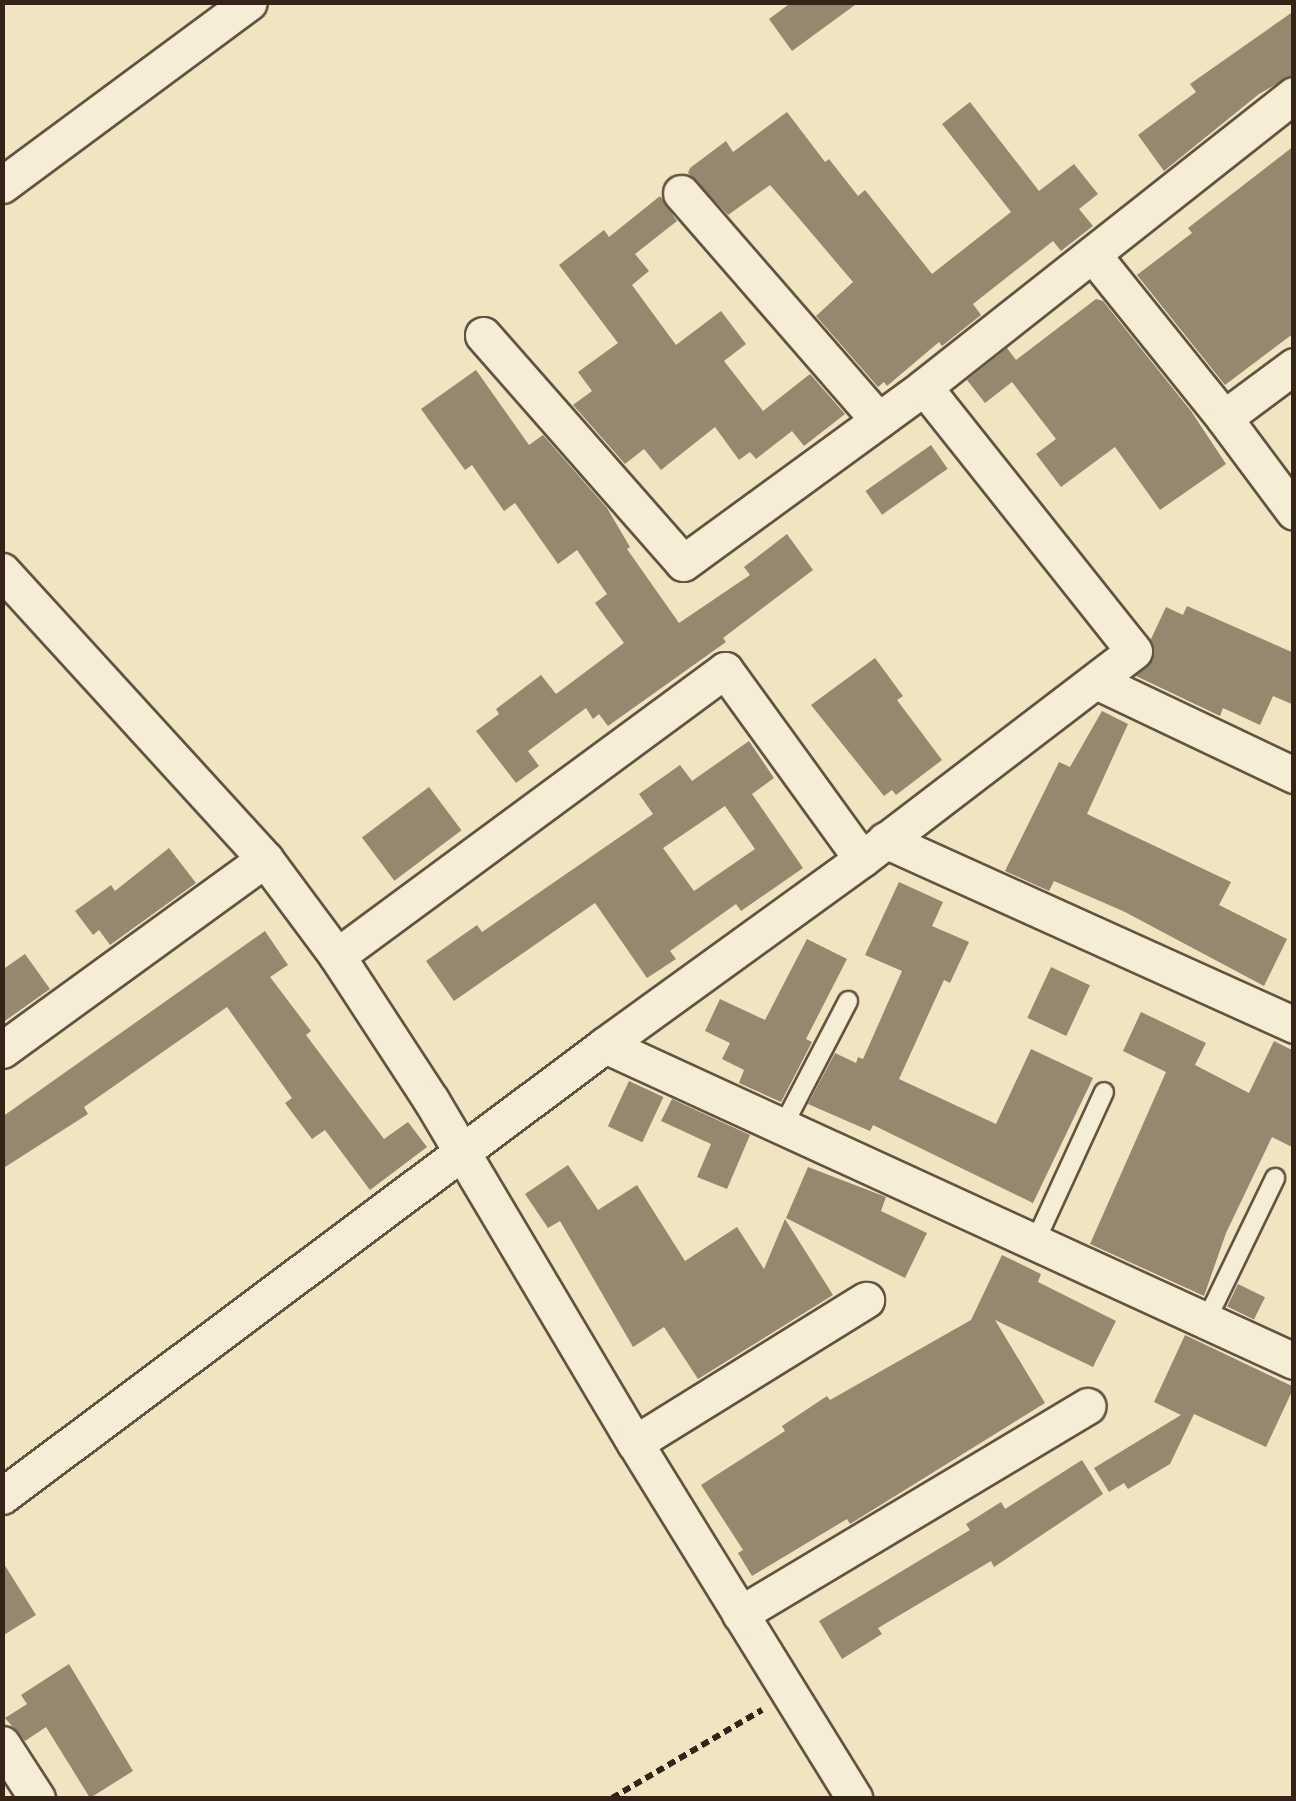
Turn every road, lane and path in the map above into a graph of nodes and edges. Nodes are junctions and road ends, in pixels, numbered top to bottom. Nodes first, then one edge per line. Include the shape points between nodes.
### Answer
1 (249, 2) edge
2 (1294, 95) edge
3 (2, 185) edge
4 (681, 192) dead end
5 (1093, 254) junction
6 (483, 335) dead end
7 (1294, 366) edge
8 (924, 387) junction
9 (1224, 418) junction
10 (878, 420) junction
11 (1294, 512) edge
12 (2, 571) edge
13 (1096, 681) junction
14 (1294, 776) edge
15 (874, 849) junction
16 (264, 859) junction
17 (337, 956) junction
18 (848, 1001) dead end
19 (1294, 1025) edge
20 (605, 1045) junction
21 (2, 1050) edge
22 (1104, 1092) dead end
23 (783, 1126) junction
24 (464, 1154) junction
25 (1275, 1178) dead end
26 (1035, 1242) junction
27 (866, 1300) dead end
28 (1206, 1321) junction
29 (1294, 1361) edge
30 (1088, 1406) dead end
31 (635, 1443) junction
32 (2, 1496) edge
33 (740, 1614) junction
34 (789, 1694) junction
35 (2, 1744) edge
36 (37, 1798) edge
37 (612, 1798) edge
38 (854, 1798) edge

1 - 3 street
2 - 5 street
4 - 10 street
5 - 8 street
5 - 9 street
6 - 10 street via 683,563
7 - 9 street
8 - 10 street
8 - 13 street via 1134,651
9 - 11 street
12 - 16 street
13 - 14 street
13 - 15 street
15 - 17 street via 725,670
15 - 19 street
15 - 20 street
16 - 17 street
16 - 21 street
17 - 24 street
18 - 23 lane
20 - 23 street
20 - 24 street
22 - 26 lane
23 - 26 street
24 - 31 street
24 - 32 street
25 - 28 lane
26 - 28 street
27 - 31 street
28 - 29 street
30 - 33 street
31 - 33 street
33 - 34 street
34 - 37 path
34 - 38 street
35 - 36 street

